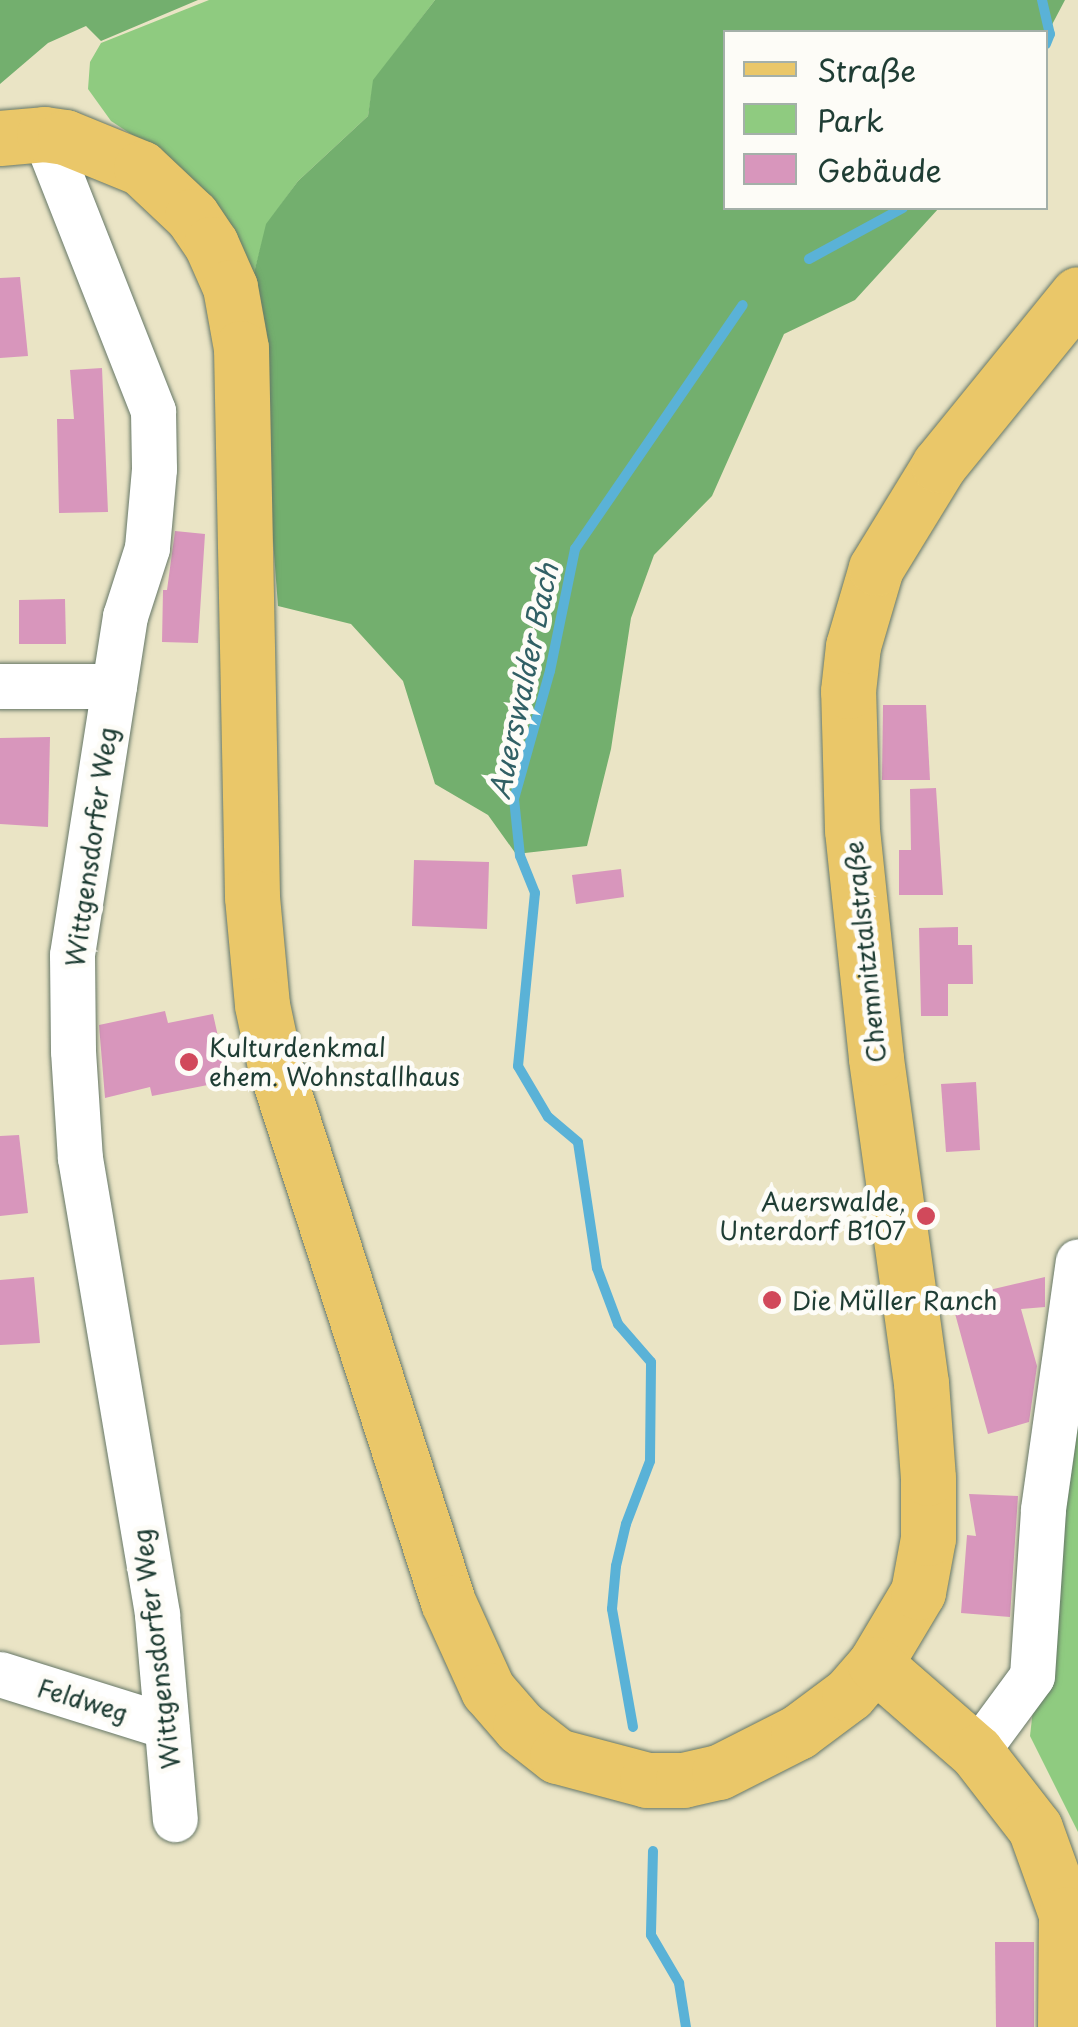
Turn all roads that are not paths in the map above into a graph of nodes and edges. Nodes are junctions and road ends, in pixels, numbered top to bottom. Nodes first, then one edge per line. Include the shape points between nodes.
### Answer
1 (22, 136) edge
2 (1078, 294) edge
3 (0, 686) edge
4 (114, 686) junction
5 (1078, 1260) edge
6 (875, 1664) junction
7 (0, 1674) edge
8 (166, 1726) junction
9 (976, 1752) junction
10 (175, 1818) dead end
11 (1065, 2027) edge

1 - 4 street, Wittgensdorfer Weg via 152,410 147,548 125,616
1 - 6 main road, Chemnitztalstraße via 106,150 141,168 211,244 230,287 241,348 252,896 262,1004 294,1130 442,1583 488,1690 520,1728 557,1756 632,1777 683,1780 720,1772 798,1732 849,1694
2 - 6 main road, Chemnitztalstraße via 938,465 876,568 852,646 852,830 928,1478 928,1538 918,1592
3 - 4 street
4 - 8 street, Wittgensdorfer Weg via 72,955 73,1051 80,1158 157,1615
5 - 9 street via 1043,1509 1032,1676
6 - 9 main road
7 - 8 street, Feldweg
8 - 10 street, Wittgensdorfer Weg
9 - 11 main road via 1035,1828 1057,1884 1070,1945

